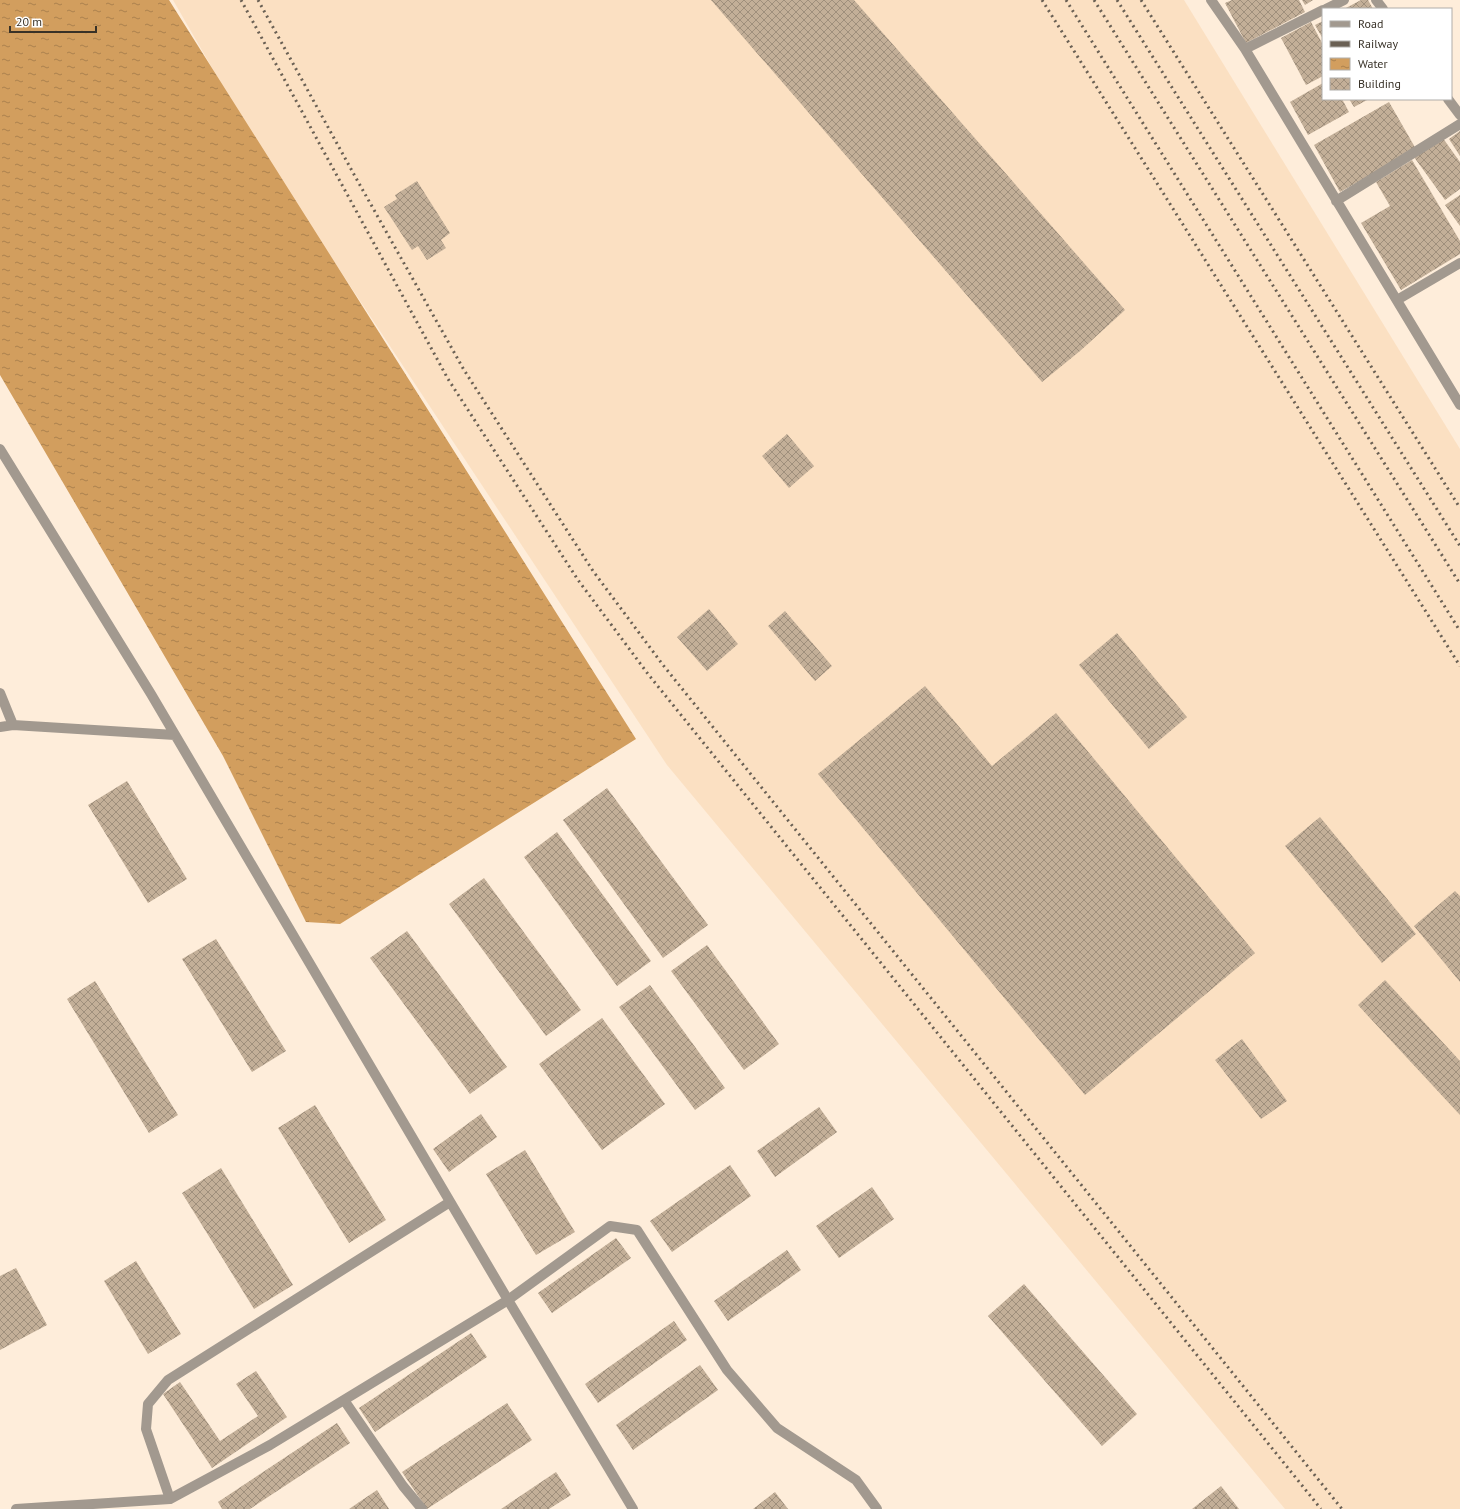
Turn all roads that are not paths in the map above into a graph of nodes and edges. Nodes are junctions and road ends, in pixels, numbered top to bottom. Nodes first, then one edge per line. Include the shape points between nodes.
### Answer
1 (1211, 0) edge
2 (1344, 0) edge
3 (1328, 8) edge
4 (1322, 10) edge
5 (1245, 49) junction
6 (1449, 100) edge
7 (1460, 115) edge
8 (1460, 124) edge
9 (1336, 201) junction
10 (1460, 263) edge
11 (1397, 300) junction
12 (1460, 405) edge
13 (0, 449) edge
14 (0, 693) edge
15 (13, 725) junction
16 (0, 727) edge
17 (175, 736) junction
18 (450, 1202) junction
19 (508, 1300) junction
20 (344, 1400) junction
21 (170, 1499) junction
22 (87, 1507) edge
23 (16, 1509) edge
24 (422, 1509) edge
25 (633, 1509) edge
26 (877, 1509) edge

1 - 5 street
2 - 3 street
4 - 5 street
5 - 9 street
6 - 7 street
8 - 9 street
9 - 11 street
10 - 11 street
11 - 12 street
13 - 17 street
14 - 15 street
15 - 16 street
15 - 17 street
17 - 18 street
18 - 19 street
18 - 21 street via 168,1380 148,1404 146,1429
19 - 20 street
19 - 25 street
19 - 26 street via 610,1226 637,1230 727,1370 777,1428 856,1480
20 - 21 street via 270,1445
20 - 24 street via 403,1486
21 - 22 street
22 - 23 street

